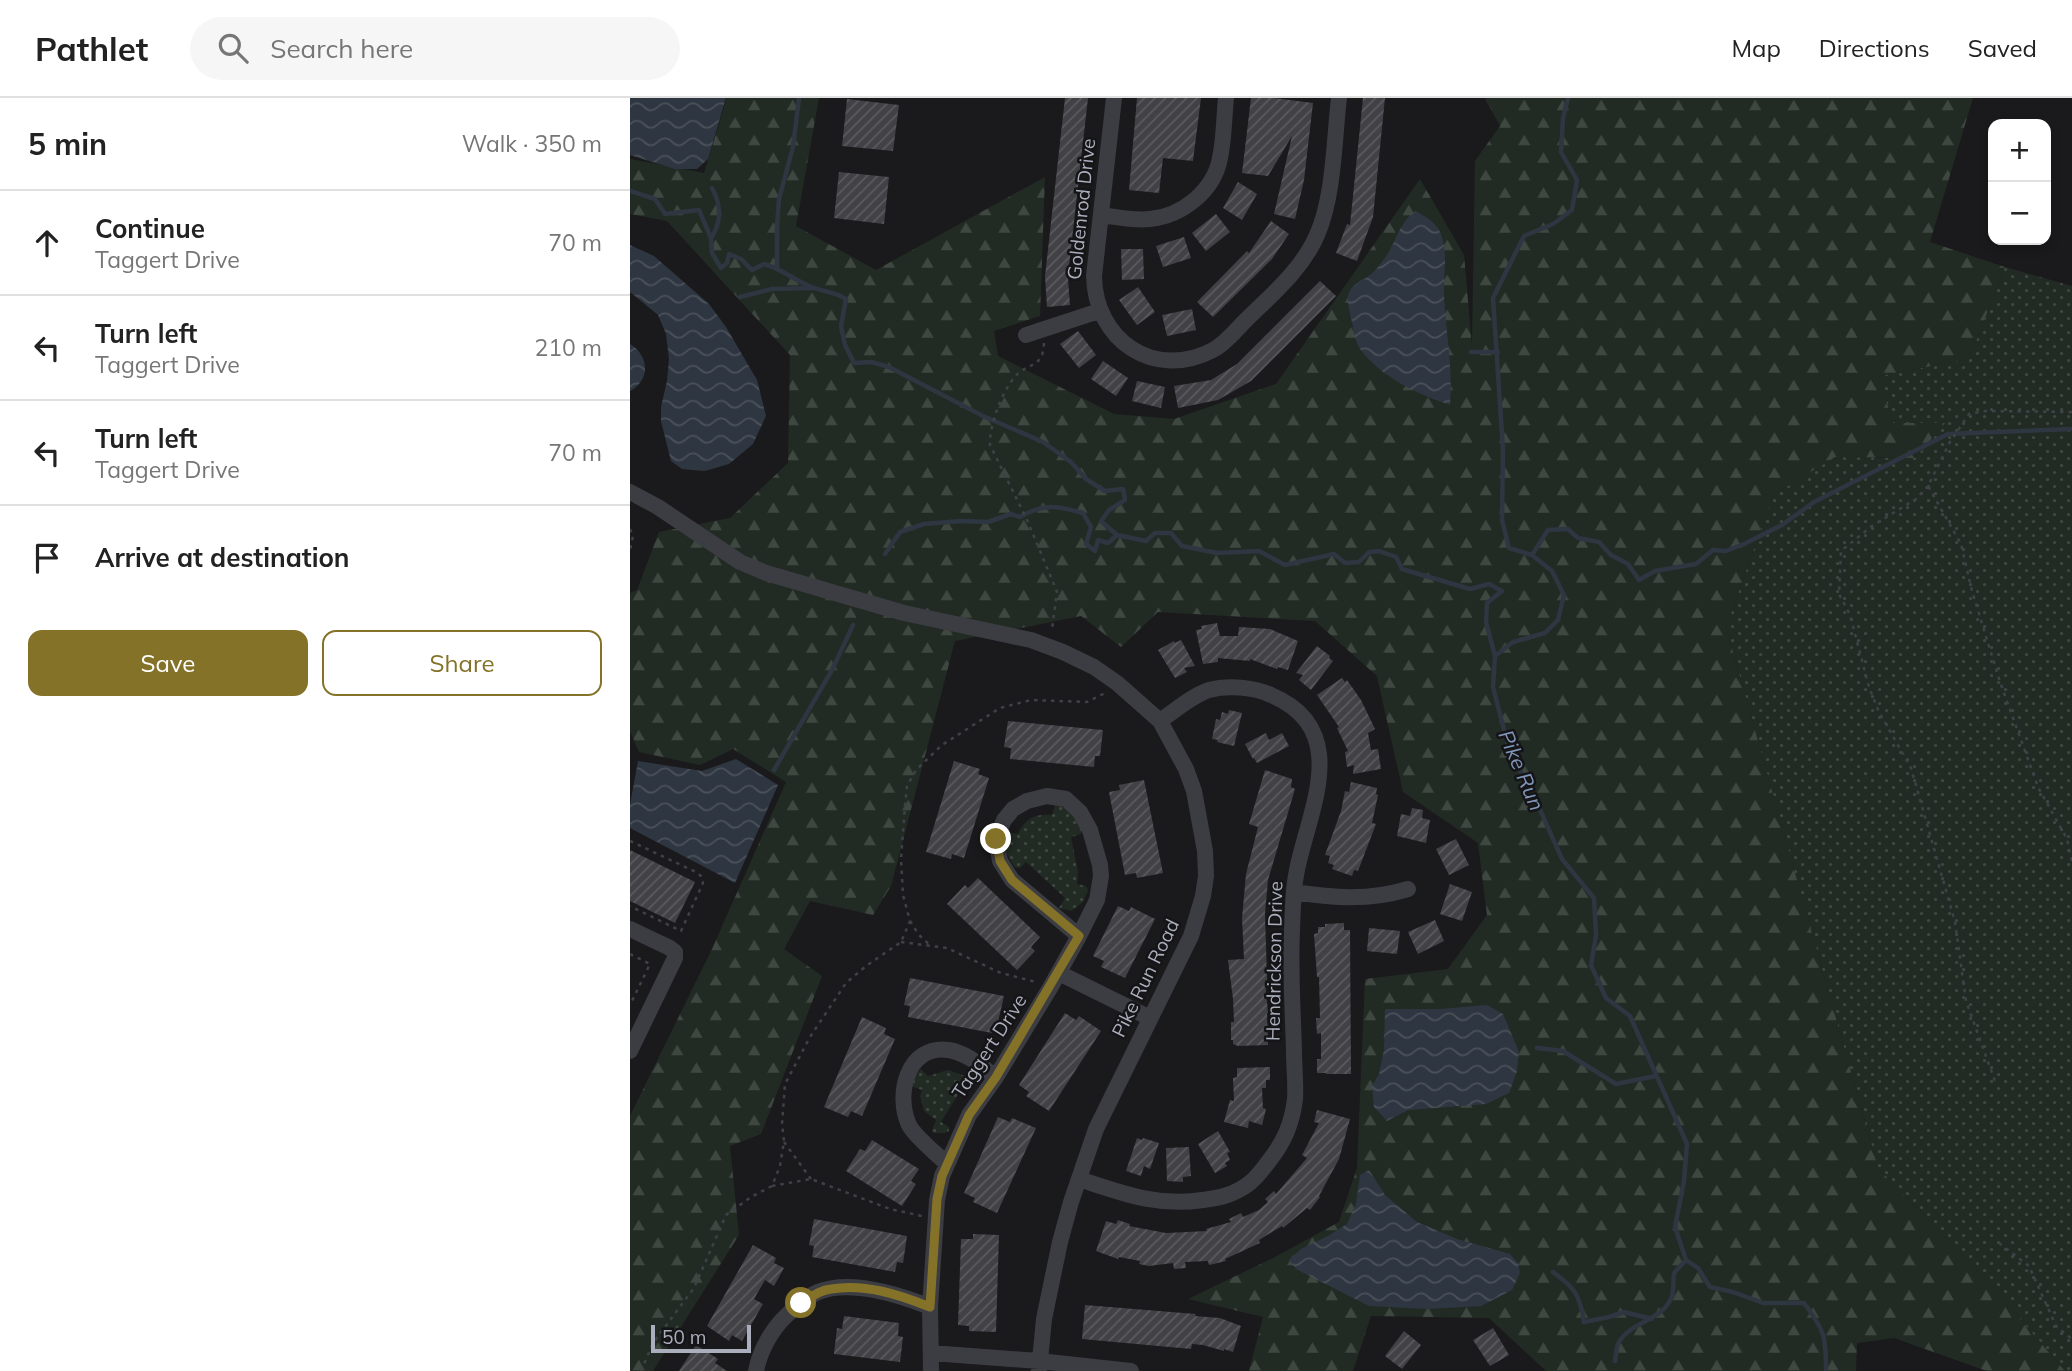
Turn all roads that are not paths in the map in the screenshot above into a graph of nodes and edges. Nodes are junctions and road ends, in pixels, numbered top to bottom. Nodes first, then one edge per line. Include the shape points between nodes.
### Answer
1 (1114, 98) edge
2 (1226, 98) edge
3 (1339, 98) edge
4 (1101, 215) junction
5 (1099, 311) junction
6 (1026, 335) dead end
7 (630, 492) edge
8 (1160, 721) junction
9 (1408, 889) dead end
10 (1294, 892) junction
11 (630, 929) edge
12 (1079, 936) junction
13 (1059, 973) junction
14 (1150, 1018) junction
15 (630, 1051) edge
16 (996, 1077) junction
17 (947, 1164) junction
18 (1079, 1179) junction
19 (930, 1307) junction
20 (931, 1353) junction
21 (1039, 1366) edge
22 (756, 1371) edge
23 (931, 1371) edge
24 (1131, 1371) edge

1 - 4 street, Goldenrod Drive
2 - 4 street via 1220,161 1191,204 1150,219
3 - 5 street, Goldenrod Drive via 1329,193 1317,236 1290,276 1229,337 1198,356 1156,359 1120,342
4 - 5 street, Goldenrod Drive via 1094,276
5 - 6 street
7 - 8 street, Pike Run Road via 740,562 766,573 1063,652 1094,667
8 - 10 street, Hendrickson Drive via 1209,690 1241,687 1281,699 1311,727 1320,751 1320,778
8 - 14 street, Pike Run Road via 1194,791 1206,876 1191,936
9 - 10 street via 1367,898
10 - 18 street, Hendrickson Drive via 1295,1097 1291,1124 1280,1147 1248,1185 1225,1197 1166,1203
11 - 15 street via 675,952
12 - 12 street, Taggert Drive via 1012,880 1000,861 996,839 1004,820 1027,801 1048,796 1066,799 1090,830 1101,876 1097,901
12 - 13 street, Taggert Drive
13 - 14 street
13 - 16 street, Taggert Drive
14 - 18 street, Pike Run Road via 1096,1129
16 - 17 street, Taggert Drive via 969,1115
16 - 17 street via 951,1050 919,1058 905,1078 904,1108 910,1127
17 - 19 street, Taggert Drive via 937,1199
18 - 21 street, Pike Run Road via 1060,1242
19 - 20 street, Taggert Drive
19 - 22 street via 869,1289 818,1292 775,1329 758,1357
20 - 21 street
20 - 23 street, Taggert Drive
21 - 24 street

